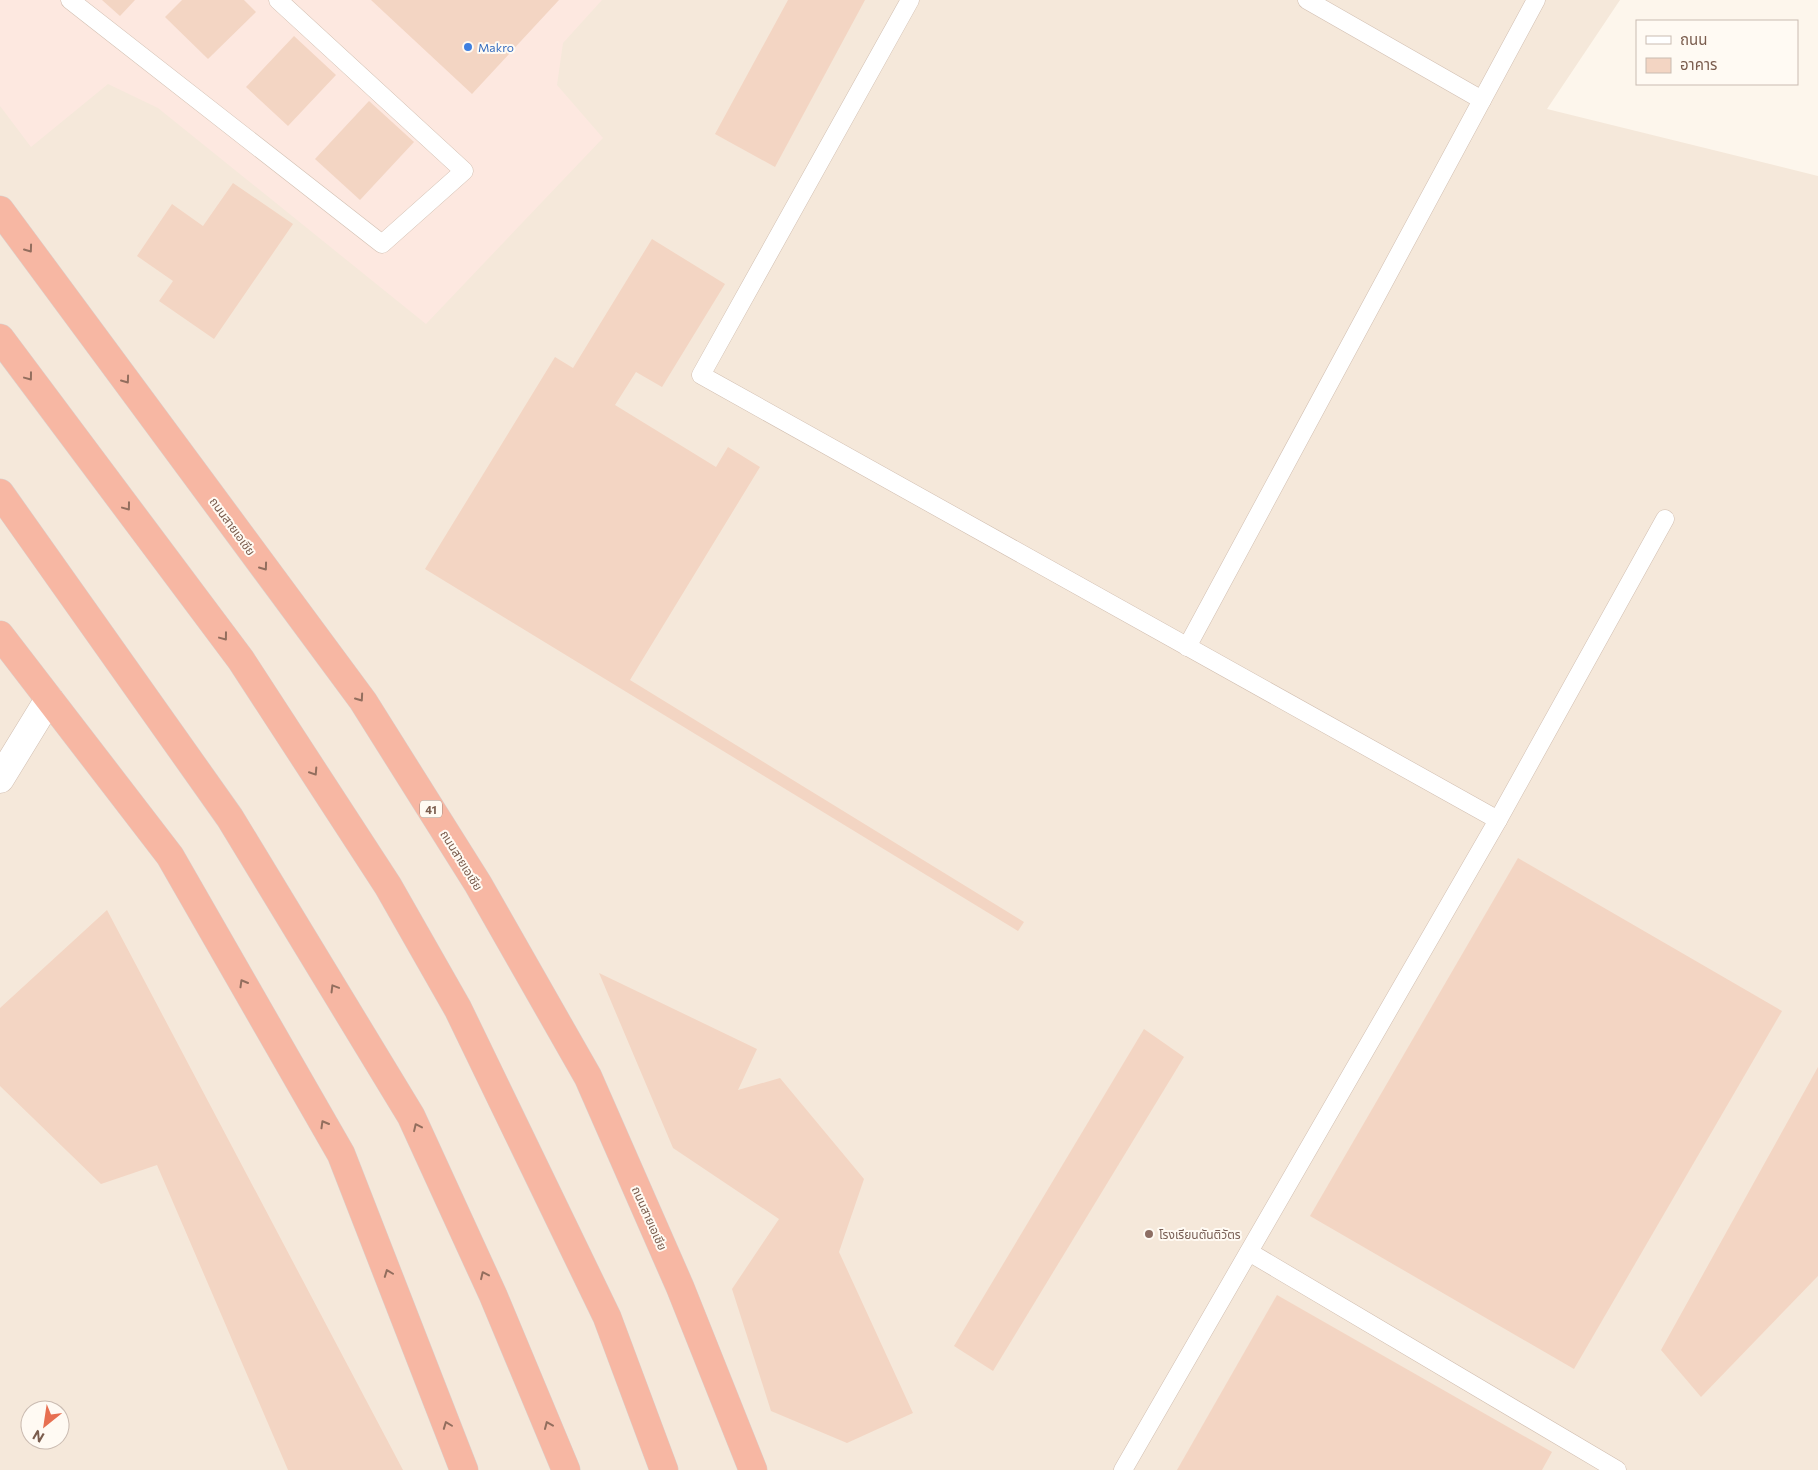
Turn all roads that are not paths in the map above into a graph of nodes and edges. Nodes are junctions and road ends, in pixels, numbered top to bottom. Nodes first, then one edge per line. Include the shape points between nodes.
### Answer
1 (70, 0) edge
2 (278, 0) edge
3 (910, 0) edge
4 (1307, 0) edge
5 (1536, 0) edge
6 (1482, 100) junction
7 (0, 210) edge
8 (0, 338) edge
9 (0, 493) edge
10 (1665, 519) dead end
11 (0, 635) edge
12 (1187, 647) junction
13 (49, 699) junction
14 (0, 779) edge
15 (1498, 820) junction
16 (1249, 1252) junction
17 (464, 1470) edge
18 (566, 1470) edge
19 (664, 1470) edge
20 (754, 1470) edge
21 (1123, 1470) edge
22 (1616, 1470) edge

1 - 2 lane via 382,244 464,171
3 - 12 lane via 701,375
4 - 6 lane
5 - 6 lane
6 - 12 lane
7 -> 20 highway, ถนนสายเอเชีย / 41 via 362,701 478,884 588,1077 680,1287
8 -> 19 highway via 241,660 388,886 458,1009 607,1317
18 -> 9 highway via 493,1295 411,1116 230,818
10 - 15 lane
11 - 13 highway
12 - 15 lane
13 - 14 street
17 -> 13 highway via 341,1154 170,856
15 - 16 lane
16 - 21 lane
16 - 22 lane

